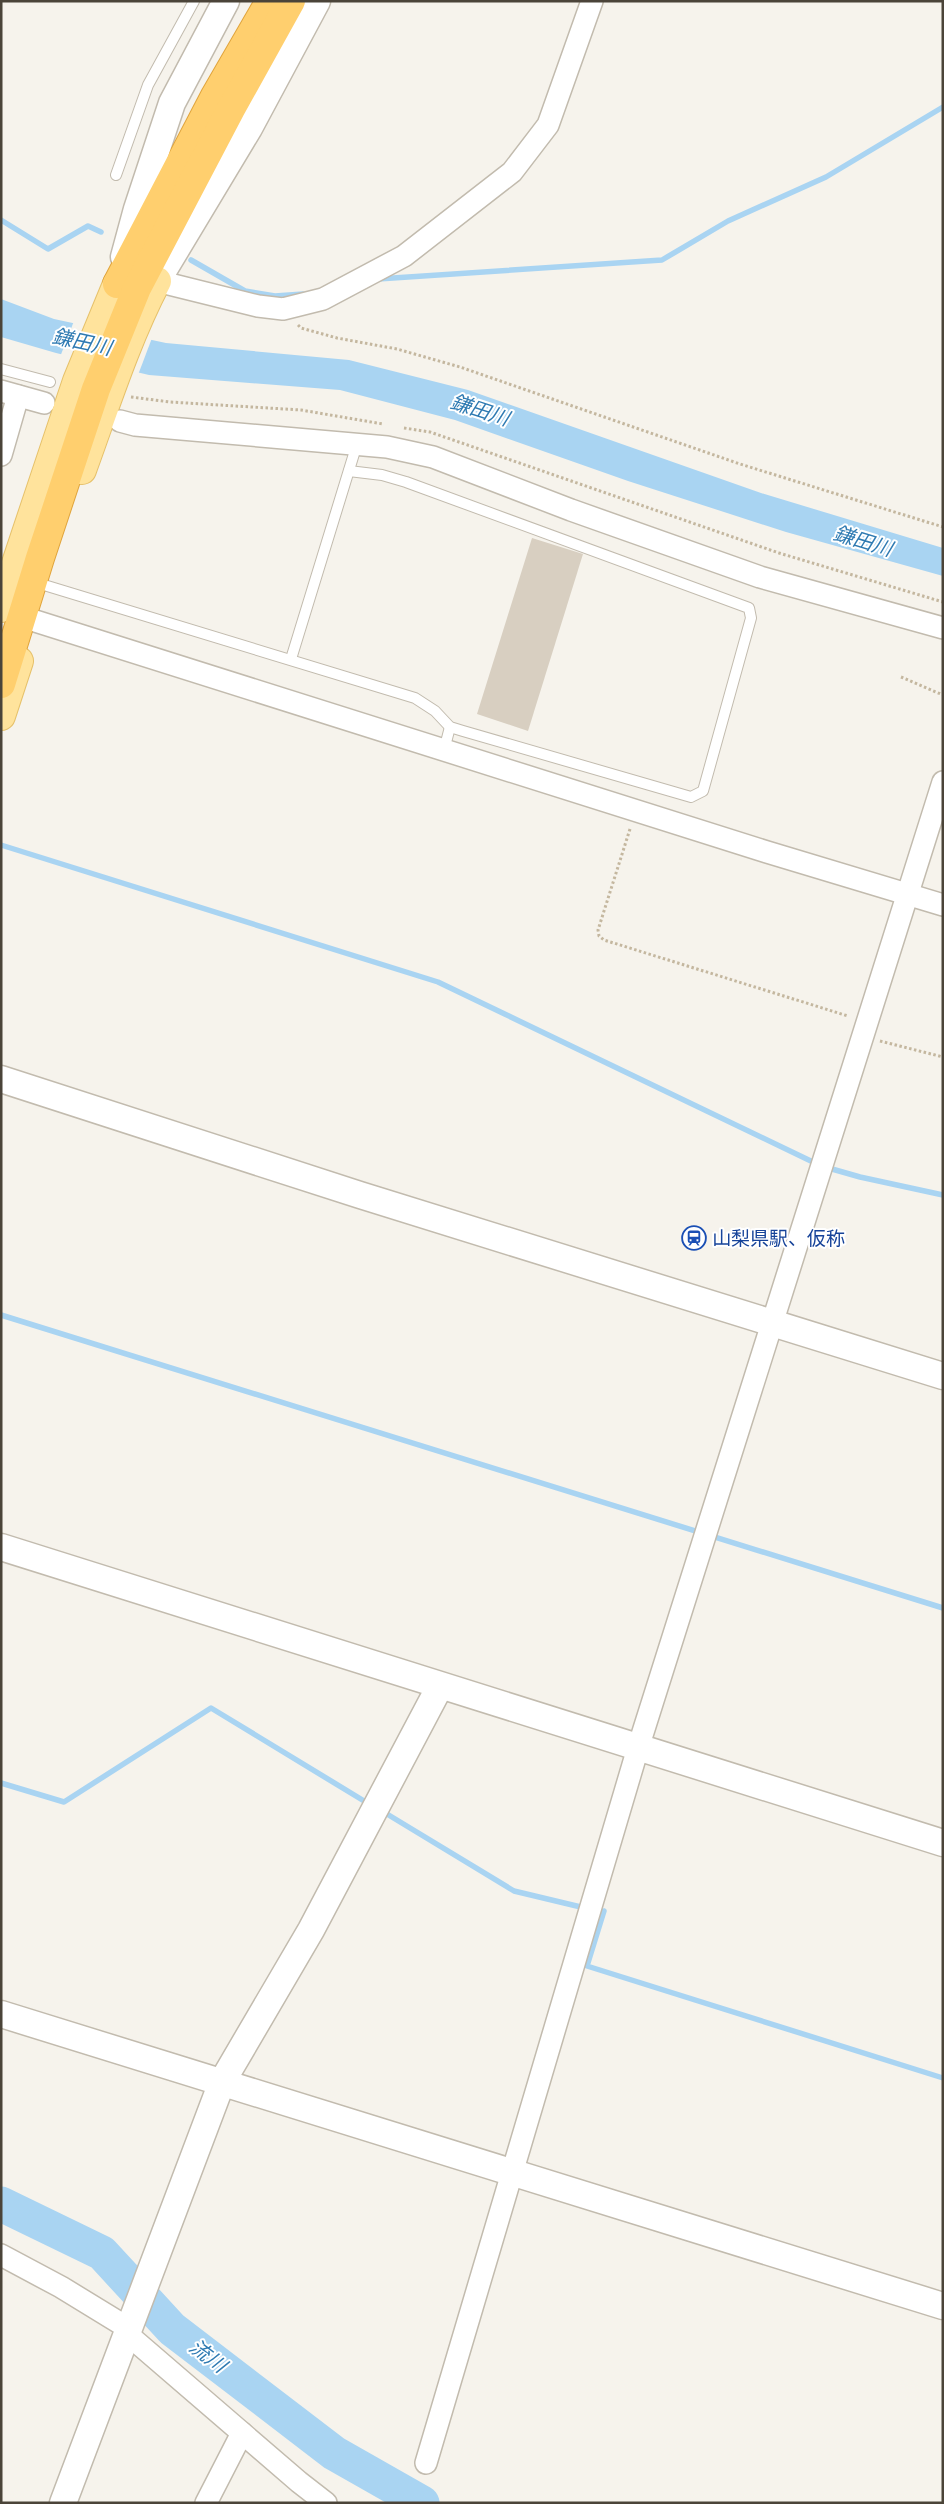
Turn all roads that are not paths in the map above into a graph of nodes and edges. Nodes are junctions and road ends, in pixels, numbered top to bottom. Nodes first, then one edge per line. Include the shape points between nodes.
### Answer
1 (194, 1) edge
2 (226, 1) edge
3 (270, 1) edge
4 (291, 1) edge
5 (317, 1) edge
6 (592, 1) edge
7 (116, 176) dead end
8 (140, 288) junction
9 (1, 370) edge
10 (50, 382) dead end
11 (95, 387) junction
12 (10, 394) edge
13 (44, 403) dead end
14 (120, 421) dead end
15 (357, 444) junction
16 (1, 455) edge
17 (349, 472) junction
18 (44, 585) junction
19 (1, 608) edge
20 (32, 620) junction
21 (943, 628) edge
22 (291, 659) junction
23 (1, 684) edge
24 (1, 716) edge
25 (450, 727) junction
26 (444, 750) junction
27 (943, 782) edge
28 (908, 894) junction
29 (943, 905) edge
30 (1, 1079) edge
31 (773, 1323) junction
32 (943, 1376) edge
33 (1, 1547) edge
34 (440, 1686) junction
35 (638, 1748) junction
36 (943, 1843) edge
37 (1, 2014) edge
38 (222, 2082) junction
39 (514, 2172) junction
40 (1, 2255) edge
41 (943, 2306) edge
42 (128, 2329) junction
43 (242, 2433) junction
44 (426, 2463) dead end
45 (63, 2503) edge
46 (206, 2503) edge
47 (326, 2503) edge

1 - 7 lane via 148,86
2 - 8 street via 172,103 137,209
3 - 8 highway via 215,96
4 - 8 highway via 231,109
5 - 8 street via 249,128
6 - 8 street via 548,125 512,172 404,256 323,299 283,309
8 - 11 main road
9 - 10 lane
11 - 18 main road
11 - 19 main road
11 - 23 highway
12 - 13 street
12 - 16 street
14 - 15 street via 135,425
15 - 17 lane
15 - 21 street via 433,457 760,577
17 - 22 lane
17 - 25 lane via 382,474 406,482 749,608 751,618 703,791 691,797
18 - 20 main road
18 - 22 lane
20 - 24 main road
20 - 26 street
22 - 25 lane via 415,698 435,711
25 - 26 lane
26 - 28 street
27 - 28 street
28 - 29 street
28 - 31 street
30 - 31 street
31 - 32 street
31 - 35 street
33 - 34 street
34 - 35 street
34 - 38 street via 310,1930
35 - 36 street
35 - 39 street
37 - 38 street
38 - 39 street
38 - 42 street
39 - 41 street
39 - 44 street
40 - 42 street via 61,2287
42 - 43 street
42 - 45 street
43 - 46 street
43 - 47 street

